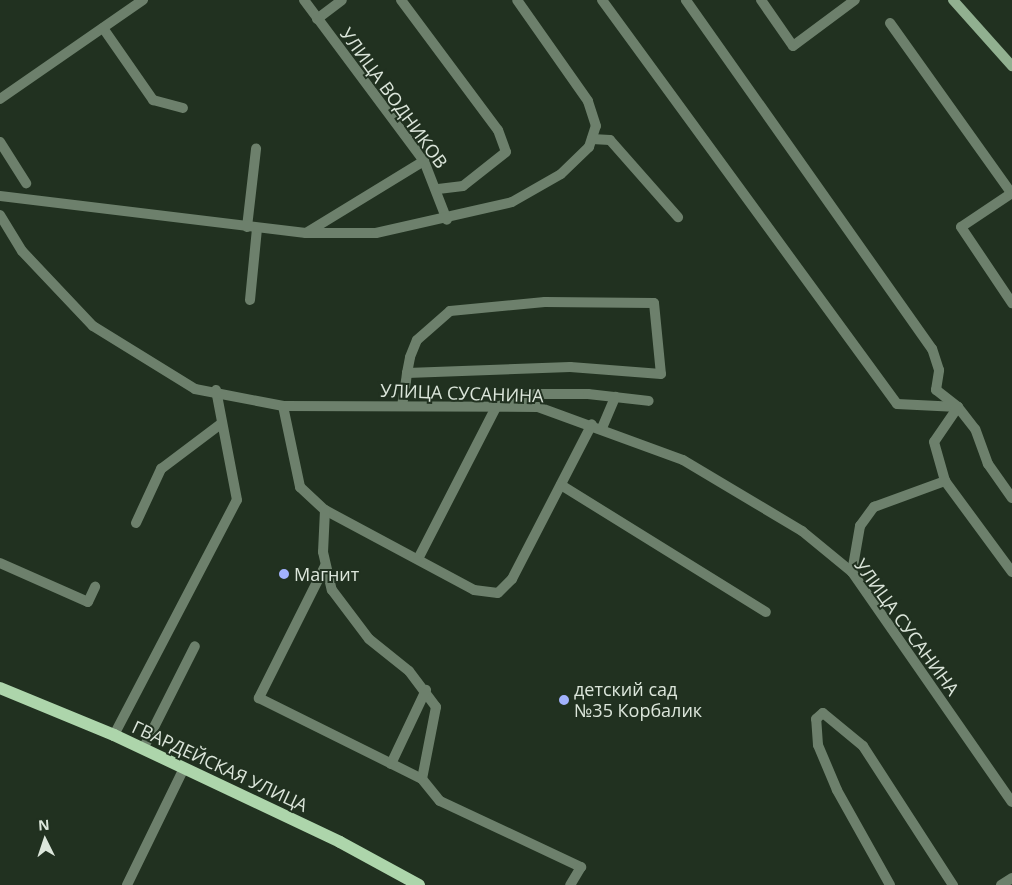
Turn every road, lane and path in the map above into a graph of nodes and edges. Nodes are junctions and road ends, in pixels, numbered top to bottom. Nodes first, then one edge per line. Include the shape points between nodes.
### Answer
1 (143, 0) edge
2 (304, 0) edge
3 (342, 0) edge
4 (400, 0) edge
5 (517, 0) edge
6 (602, 0) edge
7 (686, 0) edge
8 (761, 0) edge
9 (856, 0) edge
10 (953, 0) edge
11 (841, 4) edge
12 (317, 19) junction
13 (890, 23) dead end
14 (103, 28) junction
15 (1012, 66) edge
16 (0, 99) edge
17 (183, 108) dead end
18 (592, 139) junction
19 (0, 142) edge
20 (256, 149) dead end
21 (424, 161) junction
22 (26, 183) dead end
23 (438, 189) junction
24 (1012, 193) edge
25 (0, 196) edge
26 (0, 215) edge
27 (678, 216) dead end
28 (447, 220) junction
29 (252, 227) junction
30 (306, 233) junction
31 (250, 300) dead end
32 (1012, 303) edge
33 (407, 373) junction
34 (216, 390) junction
35 (615, 397) junction
36 (649, 402) dead end
37 (284, 406) junction
38 (402, 406) junction
39 (496, 407) junction
40 (958, 407) junction
41 (222, 423) junction
42 (597, 426) junction
43 (945, 481) junction
44 (562, 485) junction
45 (1012, 498) edge
46 (325, 510) junction
47 (136, 522) dead end
48 (418, 559) junction
49 (0, 563) edge
50 (325, 566) junction
51 (852, 572) junction
52 (1012, 572) edge
53 (96, 587) dead end
54 (766, 612) dead end
55 (195, 646) dead end
56 (0, 688) edge
57 (426, 690) junction
58 (114, 736) junction
59 (143, 749) junction
60 (391, 764) junction
61 (184, 768) junction
62 (422, 779) junction
63 (1012, 802) edge
64 (1012, 878) edge
65 (128, 885) edge
66 (420, 885) edge
67 (570, 885) edge
68 (890, 885) edge
69 (953, 885) edge
70 (1001, 885) edge

1 - 14 street
2 - 12 street, УЛИЦА ВОДНИКОВ
3 - 12 street
4 - 23 street via 498,130 506,152 463,186
5 - 18 street via 588,101 596,126
6 - 40 street via 897,404
7 - 40 street via 932,349 939,370 936,390
8 - 11 street via 793,46
9 - 11 street
10 - 15 street
12 - 21 street, УЛИЦА ВОДНИКОВ
13 - 24 street
14 - 16 street
14 - 17 street via 153,100
18 - 27 street via 610,140
18 - 28 street via 561,174 512,202
19 - 22 street
20 - 29 street
21 - 23 street, УЛИЦА ВОДНИКОВ
21 - 30 street
23 - 28 street, УЛИЦА ВОДНИКОВ
24 - 32 street via 961,226
25 - 29 street
26 - 34 street, УЛИЦА СУСАНИНА via 22,251 93,326 195,389
28 - 30 street via 376,233
29 - 30 street
29 - 31 street
33 - 33 street via 417,340 450,311 545,302 654,303 661,374 570,367
33 - 38 street
34 - 37 street, УЛИЦА СУСАНИНА
34 - 41 street
35 - 36 street
35 - 39 street via 536,394
35 - 42 street
37 - 38 street, УЛИЦА СУСАНИНА
37 - 46 street via 300,487
38 - 39 street, УЛИЦА СУСАНИНА
39 - 42 street, УЛИЦА СУСАНИНА via 538,408
39 - 48 street
40 - 43 street via 934,442
40 - 45 street via 975,429 988,464
41 - 47 street via 161,469
41 - 58 street via 237,500
42 - 44 street
42 - 51 street, УЛИЦА СУСАНИНА via 683,460 802,530
43 - 51 street via 874,507 857,536
43 - 52 street
44 - 48 street via 512,579 498,593 474,590
44 - 54 street
46 - 48 street
46 - 50 street
49 - 53 street via 88,602
50 - 57 street via 332,590 358,626
50 - 60 street via 259,698
51 - 63 street, УЛИЦА СУСАНИНА
55 - 59 street
56 - 58 main road, ГВАРДЕЙСКАЯ УЛИЦА
57 - 60 street
57 - 62 street via 436,707
58 - 59 main road, ГВАРДЕЙСКАЯ УЛИЦА
59 - 61 main road, ГВАРДЕЙСКАЯ УЛИЦА
60 - 62 street
61 - 65 street
61 - 66 main road, ГВАРДЕЙСКАЯ УЛИЦА via 340,842
62 - 67 street via 440,801 581,868
64 - 70 street
68 - 69 street via 837,790 818,746 816,719 823,713 863,746

